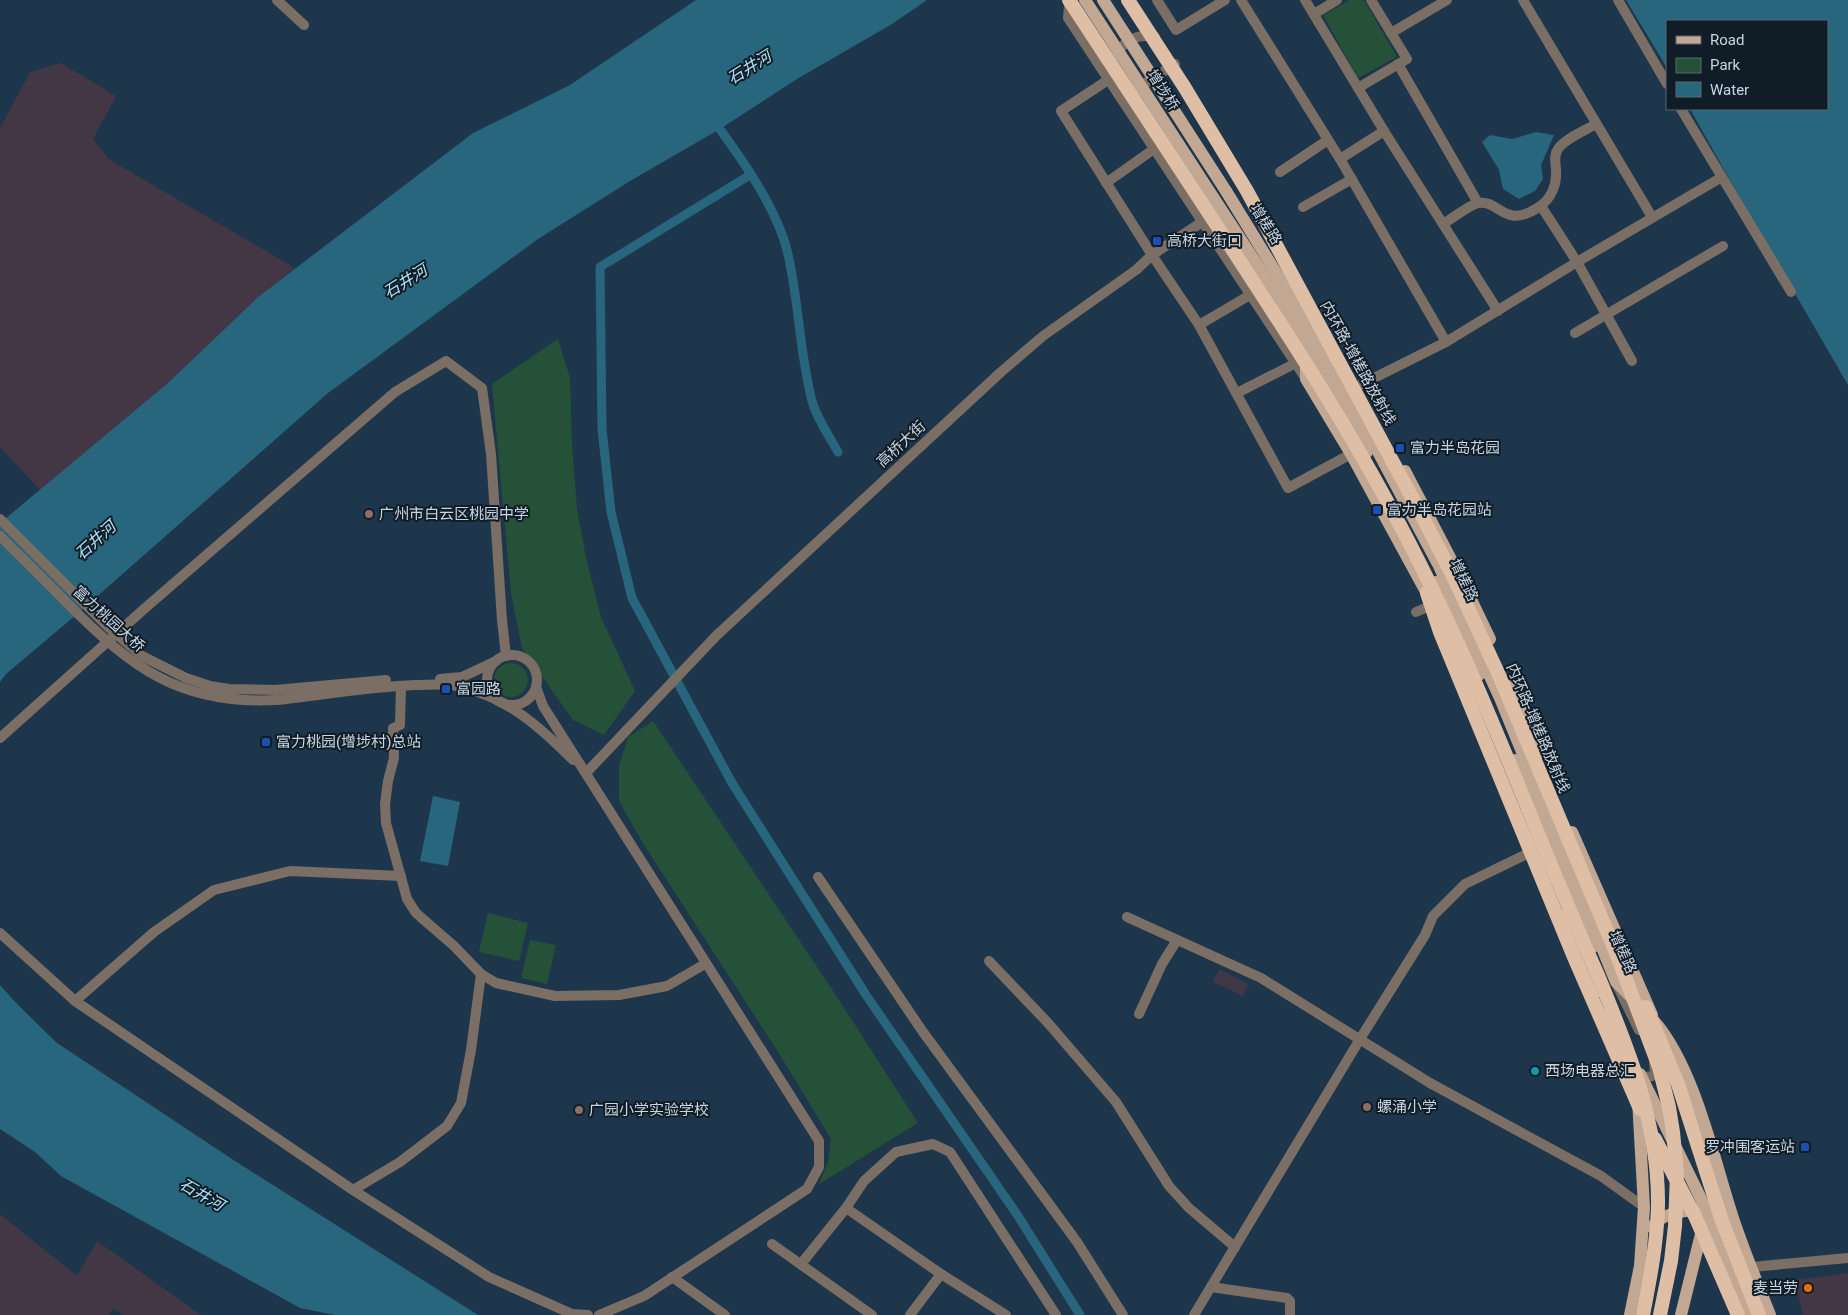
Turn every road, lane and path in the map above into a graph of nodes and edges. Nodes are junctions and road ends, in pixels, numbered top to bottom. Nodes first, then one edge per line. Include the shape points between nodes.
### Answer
1 (277, 0) edge
2 (1069, 0) edge
3 (1074, 0) edge
4 (1085, 0) edge
5 (1103, 0) edge
6 (1128, 0) edge
7 (1135, 0) edge
8 (1157, 0) edge
9 (1225, 0) edge
10 (1241, 0) edge
11 (1305, 0) edge
12 (1337, 0) edge
13 (1371, 0) edge
14 (1447, 0) edge
15 (1523, 0) edge
16 (1618, 0) edge
17 (1314, 14) junction
18 (304, 25) dead end
19 (1391, 33) junction
20 (1161, 38) junction
21 (1176, 63) junction
22 (1398, 64) junction
23 (1108, 80) junction
24 (1666, 82) edge
25 (1358, 88) junction
26 (1121, 99) junction
27 (1682, 110) edge
28 (1596, 124) junction
29 (1384, 131) junction
30 (1328, 140) junction
31 (1154, 150) junction
32 (1340, 159) junction
33 (1280, 172) dead end
34 (1722, 176) junction
35 (1352, 179) junction
36 (1106, 183) junction
37 (1226, 191) joint
38 (1213, 197) joint
39 (1478, 203) junction
40 (1541, 206) junction
41 (1303, 207) dead end
42 (1652, 217) junction
43 (1202, 222) junction
44 (1443, 224) junction
45 (1723, 246) dead end
46 (1262, 249) junction
47 (1152, 255) junction
48 (1577, 262) junction
49 (1298, 272) junction
50 (1792, 292) dead end
51 (1250, 295) junction
52 (1498, 311) junction
53 (1608, 314) junction
54 (1199, 325) junction
55 (1574, 333) dead end
56 (1446, 342) junction
57 (1302, 356) junction
58 (1632, 361) dead end
59 (1358, 385) junction
60 (1237, 393) junction
61 (1345, 393) junction
62 (1331, 420) junction
63 (1355, 430) junction
64 (1375, 446) junction
65 (1351, 454) junction
66 (1401, 463) junction
67 (0, 519) edge
68 (1435, 525) junction
69 (0, 536) edge
70 (1413, 550) junction
71 (1432, 551) junction
72 (1445, 599) junction
73 (1433, 605) junction
74 (1416, 612) dead end
75 (506, 656) junction
76 (496, 661) junction
77 (401, 686) junction
78 (536, 687) junction
79 (275, 695) junction
80 (501, 703) junction
81 (1527, 724) junction
82 (0, 738) edge
83 (1528, 764) junction
84 (586, 773) junction
85 (1538, 814) junction
86 (1524, 820) junction
87 (1536, 850) junction
88 (401, 876) junction
89 (818, 877) dead end
90 (1126, 917) dead end
91 (0, 933) edge
92 (1177, 940) junction
93 (1615, 950) junction
94 (989, 960) dead end
95 (705, 964) junction
96 (481, 974) junction
97 (1616, 982) junction
98 (75, 1001) junction
99 (1139, 1014) dead end
100 (1615, 1020) junction
101 (1655, 1022) junction
102 (1360, 1039) junction
103 (1627, 1050) junction
104 (1642, 1078) junction
105 (1714, 1157) junction
106 (353, 1190) junction
107 (1644, 1207) junction
108 (846, 1208) junction
109 (1706, 1209) junction
110 (1733, 1217) junction
111 (772, 1244) dead end
112 (1235, 1247) junction
113 (1642, 1247) junction
114 (1848, 1258) edge
115 (801, 1264) junction
116 (1752, 1267) junction
117 (940, 1274) junction
118 (672, 1277) junction
119 (1211, 1287) junction
120 (866, 1313) edge
121 (588, 1315) edge
122 (599, 1315) edge
123 (725, 1315) edge
124 (910, 1315) edge
125 (1006, 1315) edge
126 (1056, 1315) edge
127 (1124, 1315) edge
128 (1194, 1315) edge
129 (1290, 1315) edge
130 (1630, 1315) edge
131 (1643, 1315) edge
132 (1660, 1315) edge
133 (1681, 1315) edge
134 (1738, 1315) edge
135 (1749, 1315) edge
136 (1759, 1315) edge
137 (1770, 1315) edge

1 - 18 street
2 - 70 highway, bridge via 1327,396
3 - 23 street via 1069,6 1068,18
4 - 38 main road, 增埗桥, bridge
5 - 37 main road, 增埗桥, bridge
6 - 93 highway, 内环路-增槎路放射线, bridge via 1247,191 1454,578 1499,675
7 - 20 street
8 - 9 street via 1176,30
10 - 30 street
11 - 17 street
12 - 17 street
13 - 19 street
14 - 19 street
15 - 28 street
16 - 24 street
17 - 25 street
19 - 22 street via 1407,59
20 - 21 street
20 - 23 street via 1141,35 1131,38 1116,53
21 - 26 street
21 - 49 street via 1249,183
22 - 25 street
22 - 39 street
23 - 26 street
23 - 36 street via 1061,111
25 - 29 street
26 - 31 street
27 - 34 street
28 - 40 street via 1561,144 1554,157 1554,188
28 - 42 street
29 - 32 street
29 - 44 street
30 - 32 street
30 - 33 street
31 - 36 street
31 - 43 street
32 - 35 street
34 - 42 street
34 - 50 street
35 - 41 street
35 - 56 street
36 - 47 street
37 - 46 main road, 增槎路
38 - 57 main road, 增槎路 via 1274,290
39 - 40 street via 1486,203 1510,216
39 - 44 street
40 - 48 street
42 - 48 street
43 - 47 street, 高桥大街
43 - 51 street
44 - 52 street
45 - 53 street
46 - 49 main road
46 - 61 main road, 增槎路
47 - 54 street
47 - 84 street, 高桥大街 via 1001,372 735,618
48 - 52 street
48 - 53 street
49 - 59 main road
51 - 54 street
51 - 57 street
52 - 56 street
53 - 55 street
53 - 58 street
54 - 60 street
56 - 59 street
57 - 60 street
57 - 62 main road via 1306,379
57 - 63 main road, 增槎路
59 - 61 street
59 - 66 main road
60 - 65 street via 1288,488
61 - 64 main road, 增槎路
62 - 63 main road
62 - 65 main road
63 - 72 main road, 增槎路
64 - 66 main road
64 - 71 main road, 增槎路
65 - 73 main road
66 - 68 main road
67 - 79 street, 富力桃园大桥, bridge via 109,628 142,656 210,686
68 - 71 main road
68 - 81 main road
69 - 79 street, 富力桃园大桥, bridge via 98,634 151,673 214,697 242,701
70 - 131 highway, bridge via 1480,691 1615,1015 1645,1102 1653,1144 1658,1206
70 - 134 highway, bridge via 1440,632 1629,1087 1687,1201
71 - 83 main road, 增槎路
72 - 73 street
72 - 85 main road, 增槎路
73 - 74 street
73 - 86 main road
75 - 76 street
75 - 78 street via 517,656 529,662 536,674
75 - 82 street via 491,454 482,388 446,361 395,392
76 - 79 street via 451,679 374,681
76 - 80 street via 488,673 487,683 493,697
77 - 79 street
77 - 80 street via 458,686
77 - 88 street via 400,725 393,728 394,758 385,804 386,823
78 - 80 street via 532,695 520,704
78 - 84 street via 543,706
80 - 84 street via 539,727
81 - 83 main road
81 - 101 main road
83 - 97 main road, 增槎路
84 - 95 street
85 - 86 street
85 - 100 main road, 增槎路 via 1600,966
86 - 87 main road
87 - 100 main road via 1586,966
87 - 102 street via 1465,884 1434,916 1425,936
88 - 96 street via 407,899 416,913
88 - 98 street via 290,871 214,890 154,932
89 - 127 street via 922,1032 1077,1242
90 - 92 street
91 - 98 street
92 - 99 street
92 - 102 street via 1261,978
93 - 132 highway, 增槎路, bridge via 1659,1067 1670,1107 1677,1174 1675,1226
93 - 136 highway, bridge via 1644,1002 1666,1053 1722,1221
94 - 112 street via 1116,1102 1169,1186 1189,1208
95 - 96 street via 667,986 619,995 555,996 496,983
95 - 118 street via 819,1142 819,1167 807,1189
96 - 106 street via 461,1102 447,1126 400,1162
97 - 101 main road, 增槎路
97 - 104 street via 1655,1064 1655,1073
98 - 106 street
100 - 103 main road, 增槎路
101 - 105 main road, 增槎路 via 1672,1046 1687,1080
102 - 107 street via 1430,1083 1601,1176
102 - 112 street
103 - 104 main road
103 - 107 main road, 增槎路 via 1638,1098
104 - 109 main road
105 - 109 main road, 增槎路
105 - 110 main road
106 - 121 street via 489,1277 572,1314
107 - 113 main road, 增槎路
108 - 115 street
108 - 117 street
108 - 126 street via 864,1181 896,1152 933,1144 950,1152
109 - 110 main road via 1725,1210
109 - 113 main road via 1658,1220
109 - 133 main road, 增槎路
109 - 135 main road
110 - 116 main road
111 - 115 street
112 - 119 street
113 - 130 main road, 增槎路
114 - 116 street
115 - 120 street
116 - 137 main road
117 - 124 street
117 - 125 street
118 - 122 street via 644,1296
118 - 123 street
119 - 128 street
119 - 129 street via 1287,1298

